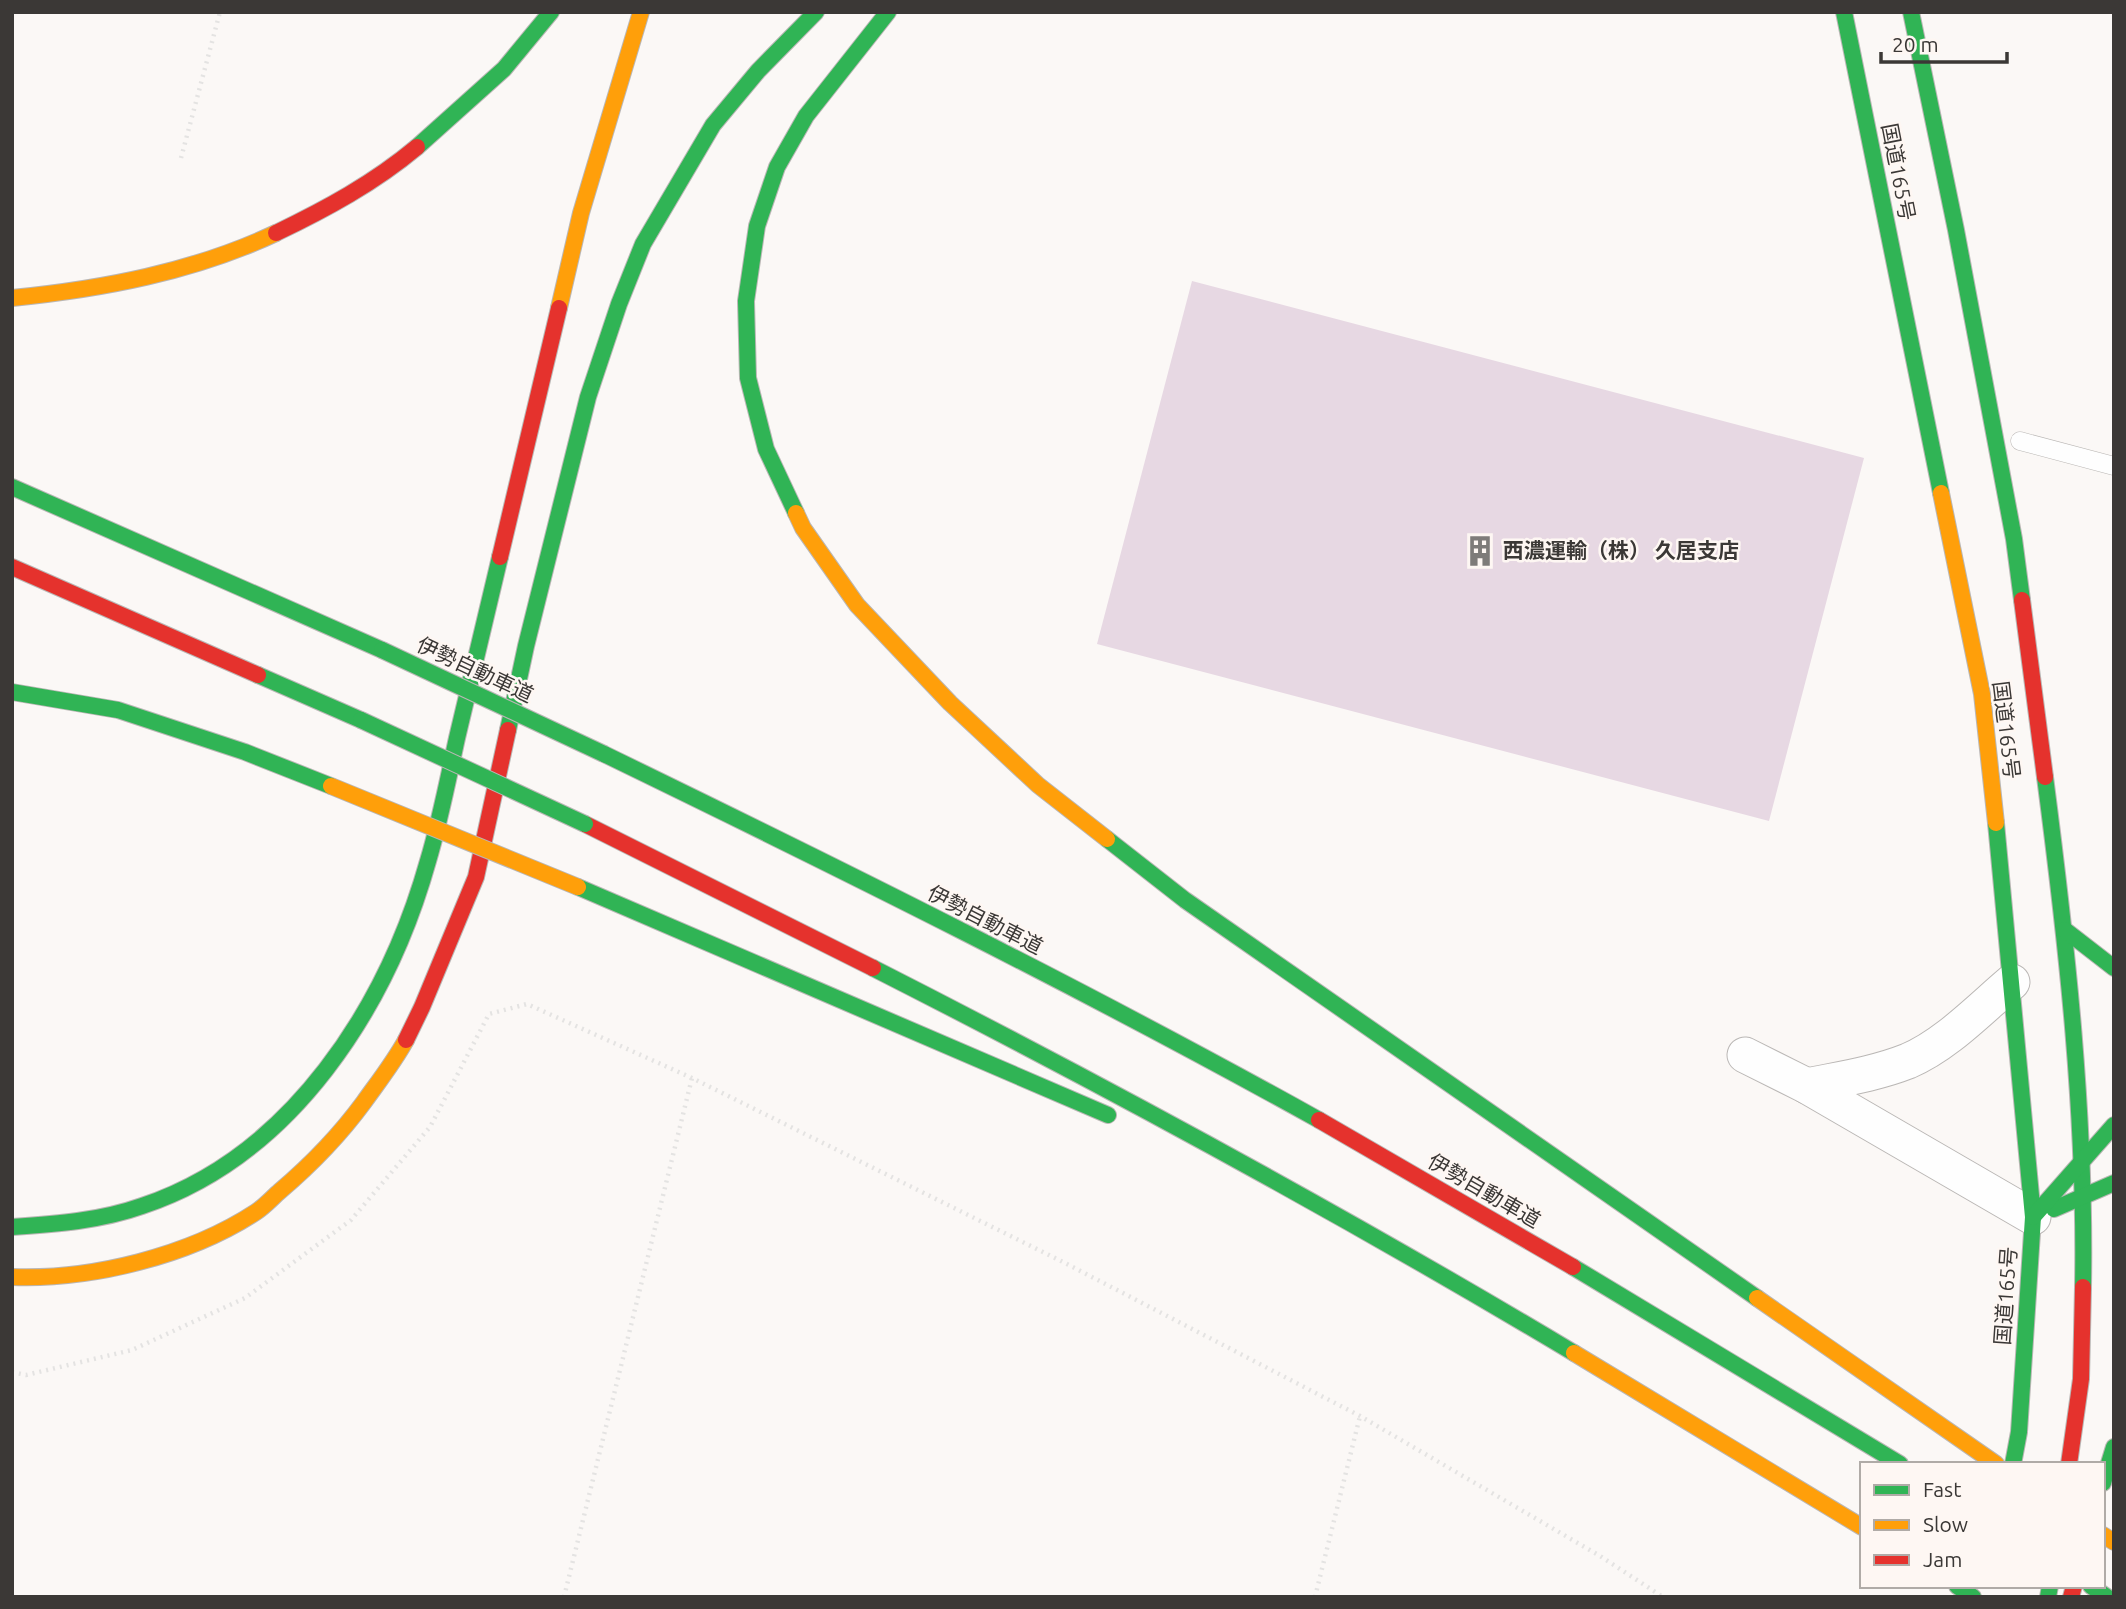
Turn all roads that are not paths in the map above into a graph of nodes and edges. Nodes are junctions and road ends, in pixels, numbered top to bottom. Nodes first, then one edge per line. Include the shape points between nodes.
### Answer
1 (551, 12) edge
2 (641, 12) edge
3 (816, 12) edge
4 (888, 12) edge
5 (1844, 12) edge
6 (1911, 12) edge
7 (12, 298) edge
8 (2020, 441) dead end
9 (2114, 466) edge
10 (12, 487) edge
11 (12, 567) edge
12 (12, 692) edge
13 (2065, 930) junction
14 (2114, 968) edge
15 (2012, 982) junction
16 (1745, 1055) dead end
17 (1807, 1086) junction
18 (1123, 1121) dead end
19 (2114, 1125) edge
20 (1161, 1137) dead end
21 (2081, 1162) junction
22 (2114, 1183) edge
23 (2082, 1198) junction
24 (1326, 1208) junction
25 (2033, 1217) junction
26 (12, 1227) edge
27 (12, 1277) edge
28 (2114, 1447) edge
29 (1897, 1462) edge
30 (1993, 1462) edge
31 (2013, 1462) edge
32 (2069, 1462) edge
33 (2105, 1476) edge
34 (1860, 1526) edge

1 - 7 main road via 510,63 402,158 335,203 268,238 131,281 55,296
2 - 26 main road via 581,214 428,862 373,995 351,1034 291,1114 256,1146 209,1177 133,1210 49,1227
3 - 27 main road via 713,125 643,244 588,397 526,646 476,877 397,1057 337,1138 257,1211 180,1249 125,1266
4 - 30 main road via 806,116 776,167 757,226 746,301 748,378 766,449 803,528 857,605 950,703 1038,785 1185,900
5 - 15 main road, 国道165号 via 1982,694
6 - 13 main road, 国道165号 via 2014,539
8 - 9 lane
10 - 29 main road, 伊勢自動車道, bridge via 382,650 604,754 1050,977 1361,1144
11 - 24 main road, bridge via 585,824 1068,1068
12 - 18 main road, bridge via 118,710 245,751 578,887
13 - 14 main road
13 - 21 main road, 国道165号
15 - 17 street via 1942,1040 1910,1060 1869,1074
15 - 25 main road, 国道165号
16 - 17 street
17 - 25 street
19 - 21 main road
20 - 24 main road
21 - 23 main road, 国道165号
21 - 25 main road
22 - 23 main road
23 - 25 main road
23 - 32 main road, 国道165号 via 2081,1379
24 - 34 main road
25 - 31 main road, 国道165号
28 - 33 main road

